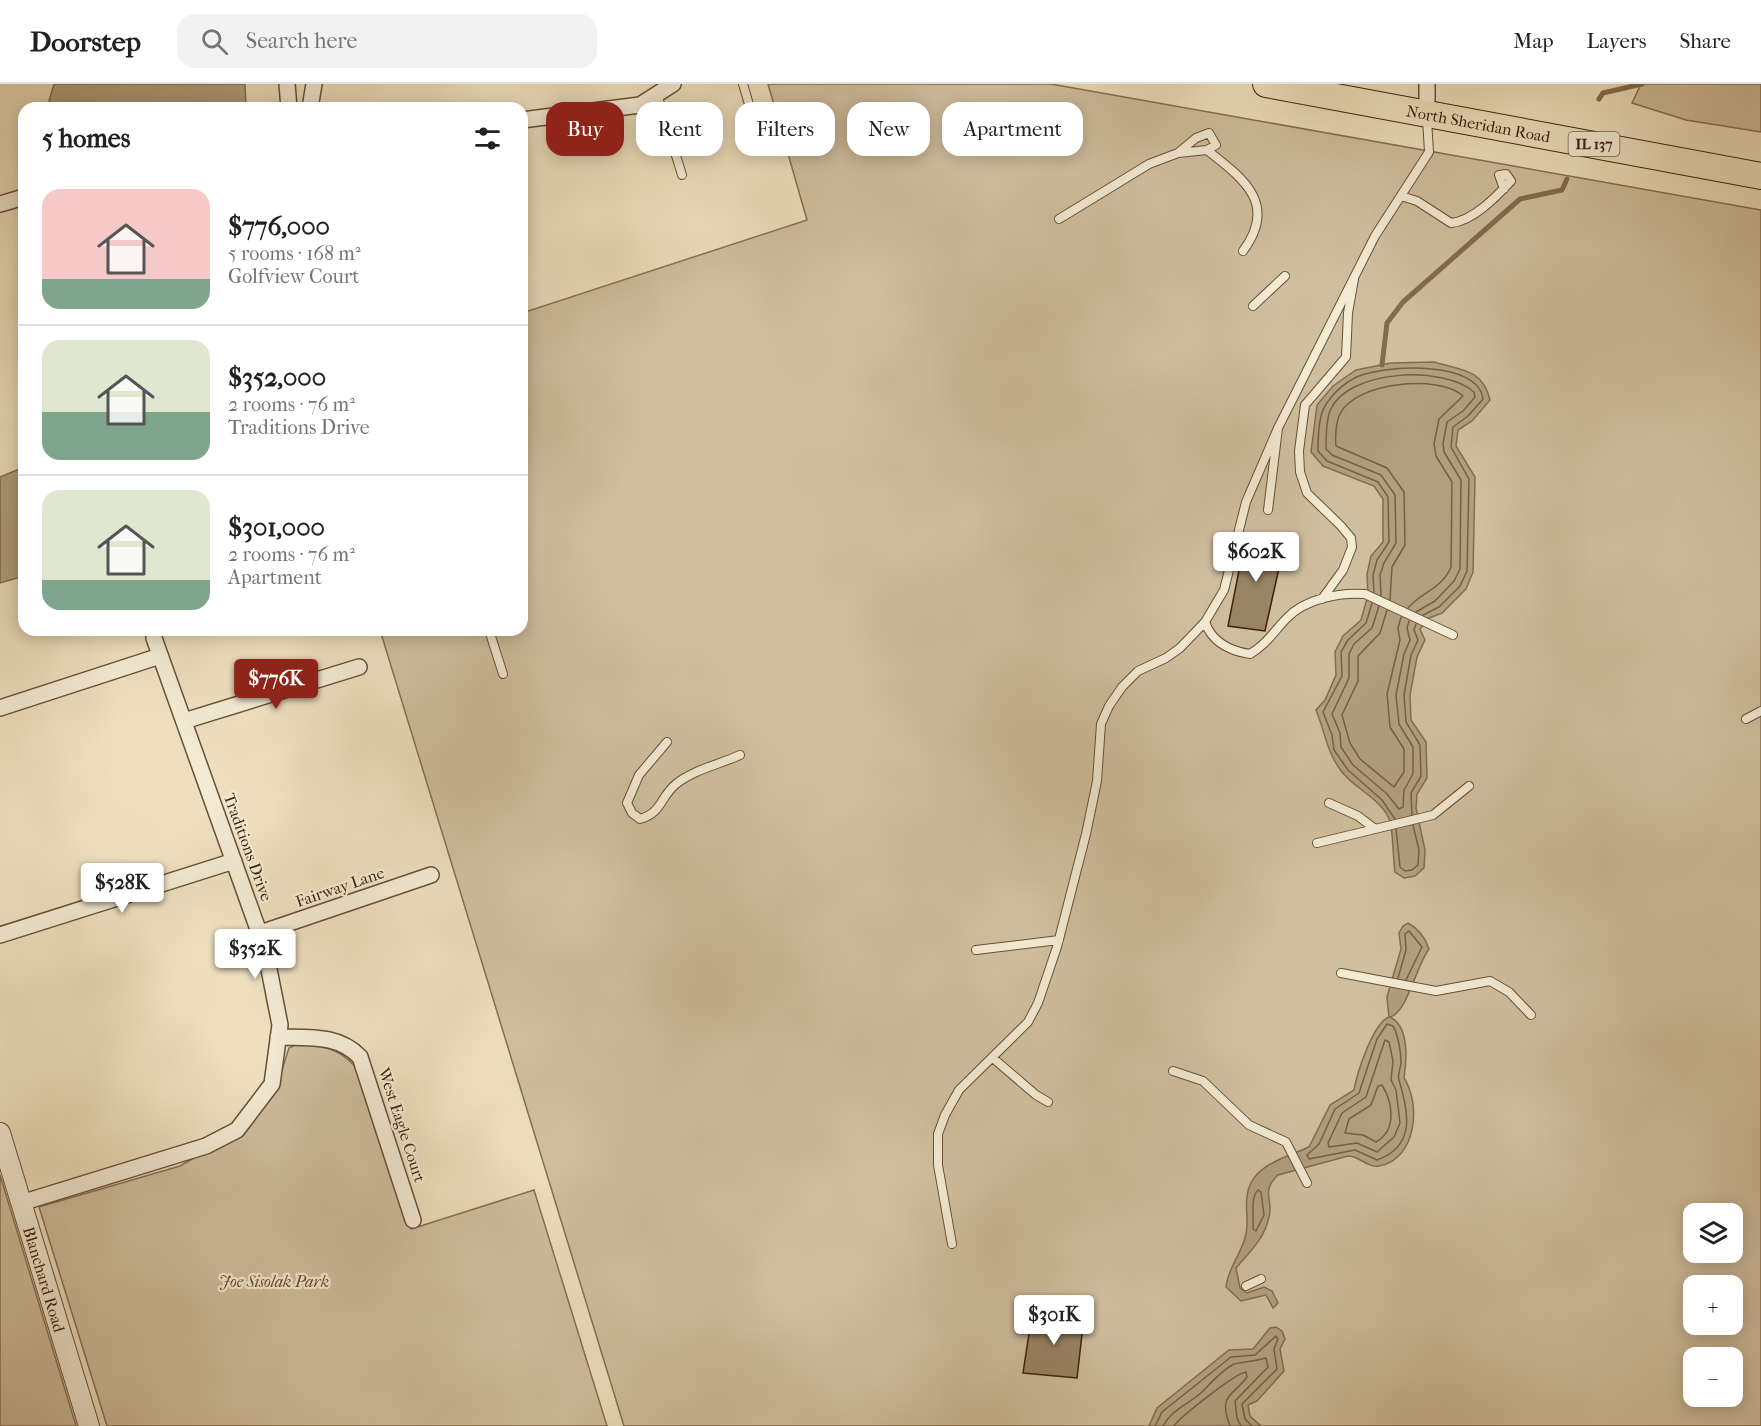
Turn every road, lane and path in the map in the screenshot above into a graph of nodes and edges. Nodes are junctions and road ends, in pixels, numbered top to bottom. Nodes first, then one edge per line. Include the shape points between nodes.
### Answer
1 (287, 84) edge
2 (314, 84) edge
3 (673, 84) edge
4 (744, 84) edge
5 (1266, 84) edge
6 (1427, 84) edge
7 (657, 94) junction
8 (288, 102) edge
9 (311, 102) edge
10 (749, 102) edge
11 (1427, 113) junction
12 (528, 119) edge
13 (1207, 150) junction
14 (1178, 153) junction
15 (682, 175) dead end
16 (1761, 176) edge
17 (1504, 189) dead end
18 (1401, 196) junction
19 (18, 199) edge
20 (0, 204) edge
21 (1059, 219) dead end
22 (1243, 251) dead end
23 (1285, 276) dead end
24 (1354, 277) junction
25 (1253, 306) dead end
26 (1278, 428) junction
27 (1268, 510) dead end
28 (1323, 599) junction
29 (1205, 622) junction
30 (1453, 635) dead end
31 (154, 636) edge
32 (491, 636) edge
33 (160, 656) junction
34 (359, 667) dead end
35 (503, 674) dead end
36 (0, 708) edge
37 (1761, 711) edge
38 (1746, 719) dead end
39 (184, 721) junction
40 (667, 742) dead end
41 (740, 755) dead end
42 (1469, 786) dead end
43 (1329, 803) dead end
44 (1375, 829) junction
45 (1317, 843) dead end
46 (234, 861) junction
47 (431, 875) dead end
48 (260, 933) junction
49 (0, 935) edge
50 (1059, 939) junction
51 (976, 950) dead end
52 (1341, 973) dead end
53 (1531, 1015) dead end
54 (278, 1037) junction
55 (994, 1059) junction
56 (1173, 1071) dead end
57 (1048, 1102) dead end
58 (0, 1132) edge
59 (1307, 1183) dead end
60 (21, 1203) junction
61 (413, 1220) dead end
62 (952, 1244) dead end
63 (1260, 1279) dead end
64 (1246, 1286) dead end
65 (89, 1426) edge

1 - 8 street
2 - 9 street
3 - 7 street
4 - 10 lane
5 - 11 main road, North Sheridan Road / IL 137
6 - 11 street
7 - 12 street via 640,105
7 - 15 lane
11 - 16 main road, North Sheridan Road / IL 137
11 - 18 lane via 1429,152
13 - 14 lane
13 - 14 lane via 1216,145 1209,133
13 - 22 lane via 1251,190 1259,212 1253,238
14 - 21 lane via 1149,164
17 - 18 lane via 1463,222 1451,223 1417,201
18 - 24 lane
19 - 20 street
23 - 25 lane
24 - 26 lane
24 - 28 lane via 1346,357 1305,405 1299,451 1299,472 1306,494 1341,526 1352,548 1343,570
26 - 27 lane
26 - 29 lane via 1246,502 1224,590
28 - 29 lane via 1300,606 1267,644 1251,654 1233,651 1220,643
28 - 30 lane via 1365,594
29 - 50 lane via 1180,648 1138,671 1108,706 1101,724 1097,781 1086,834
31 - 33 street, Traditions Drive
32 - 35 lane
33 - 36 street
33 - 39 street, Traditions Drive
34 - 39 street
37 - 38 lane
39 - 46 street, Traditions Drive
40 - 41 lane via 639,775 627,803 640,819 653,816 674,785
42 - 44 lane via 1433,815
43 - 44 lane
44 - 45 lane
46 - 48 street, Traditions Drive
46 - 49 street
47 - 48 street, Fairway Lane
48 - 54 street, Traditions Drive via 280,1025
50 - 51 lane
50 - 55 lane via 1028,1022
52 - 53 lane via 1436,991 1490,981 1509,992
54 - 60 street, Traditions Drive via 272,1084 237,1130 206,1146
54 - 61 street, West Eagle Court via 332,1039 350,1047 360,1057
55 - 57 lane
55 - 62 lane via 960,1090 938,1134 938,1165
56 - 59 lane via 1203,1081 1249,1125 1286,1142
58 - 60 street, Blanchard Road
60 - 65 street, Blanchard Road
63 - 64 lane

